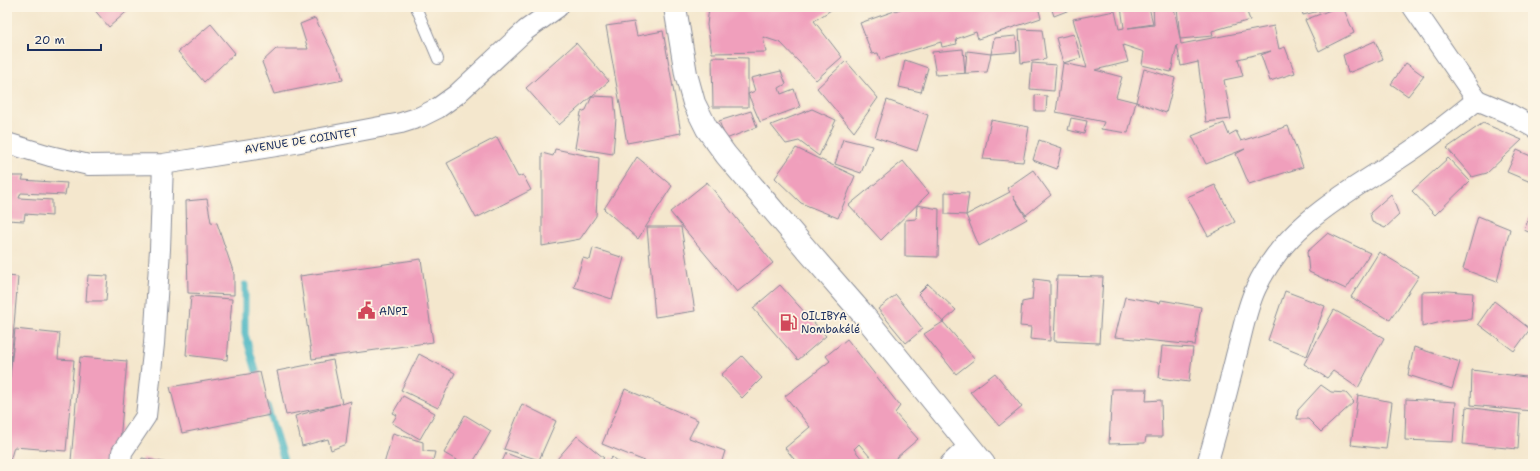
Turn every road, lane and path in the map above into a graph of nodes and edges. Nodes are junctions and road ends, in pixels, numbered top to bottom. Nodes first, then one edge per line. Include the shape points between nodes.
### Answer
1 (416, 7) edge
2 (558, 7) edge
3 (675, 7) edge
4 (1413, 7) edge
5 (438, 59) dead end
6 (1477, 100) junction
7 (1533, 127) edge
8 (7, 143) edge
9 (163, 164) junction
10 (969, 446) junction
11 (121, 464) edge
12 (950, 464) edge
13 (984, 464) edge
14 (1207, 464) edge

1 - 5 lane
2 - 9 street, AVENUE DE COINTET via 526,30 456,95 420,117 401,123 295,143
3 - 10 main road via 686,74 694,103 707,129 861,312
4 - 6 street
6 - 7 street
6 - 14 street via 1414,149 1316,214 1270,261 1255,290 1244,322
8 - 9 street, AVENUE DE COINTET via 89,165
9 - 11 street via 155,329 146,416 122,452
10 - 12 street
10 - 13 main road

